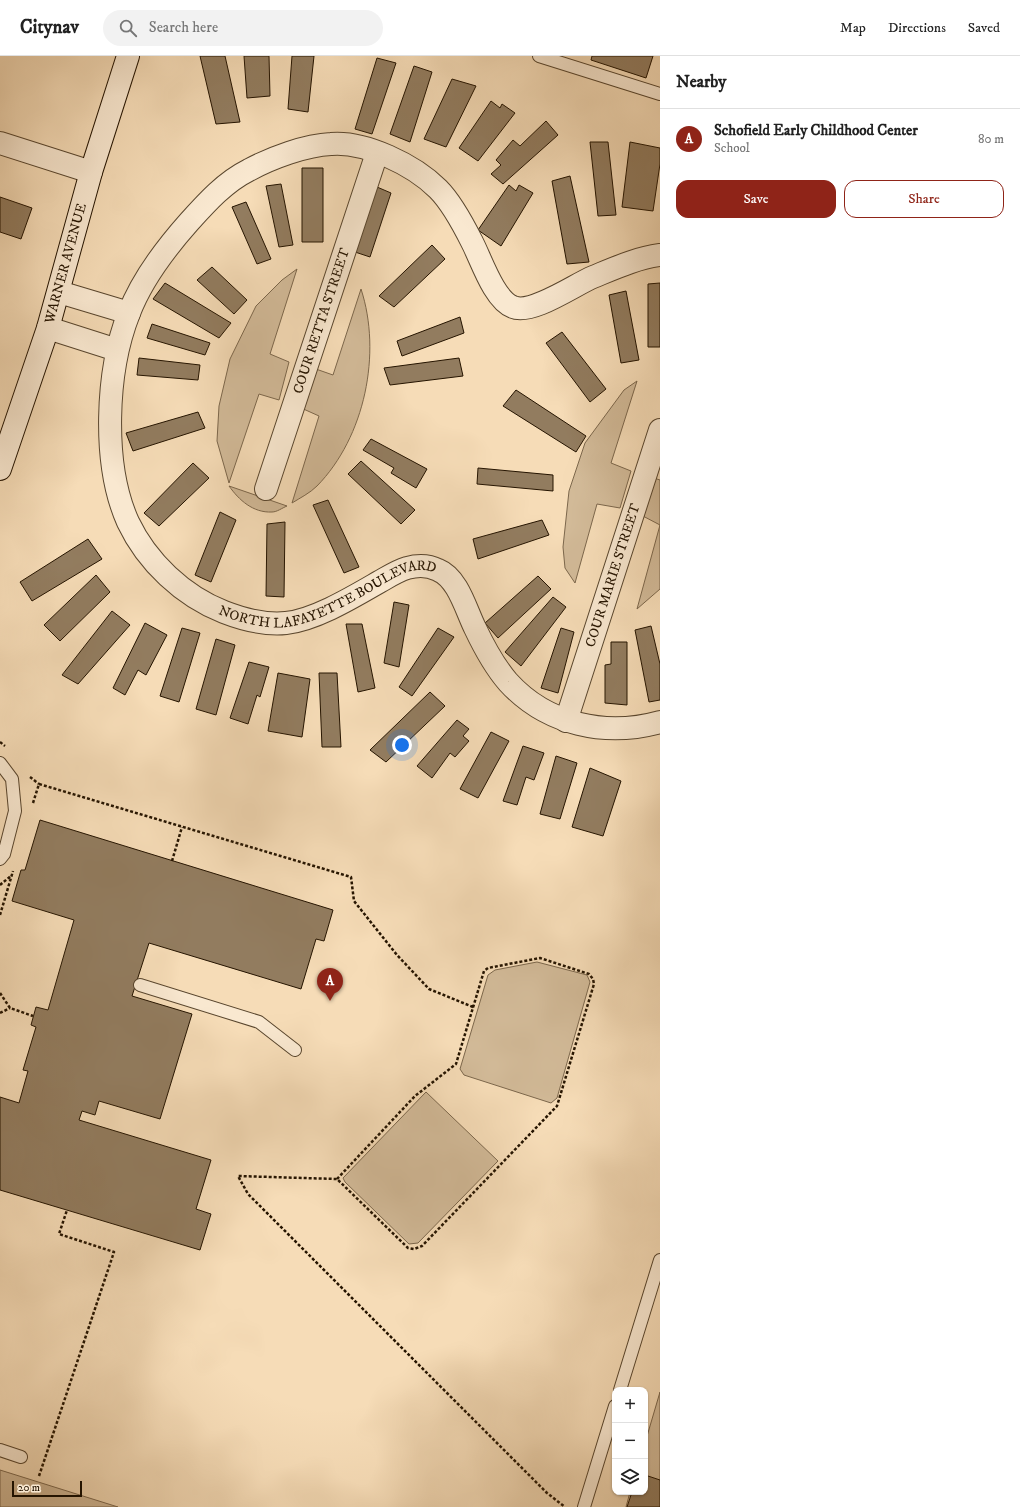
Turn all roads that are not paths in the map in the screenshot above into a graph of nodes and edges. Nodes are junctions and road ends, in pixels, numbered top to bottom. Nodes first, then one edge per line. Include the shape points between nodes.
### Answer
1 (128, 56) edge
2 (539, 56) edge
3 (559, 59) edge
4 (660, 94) edge
5 (0, 143) edge
6 (377, 153) junction
7 (91, 172) junction
8 (660, 255) edge
9 (59, 292) junction
10 (129, 313) junction
11 (48, 328) junction
12 (117, 350) junction
13 (660, 430) edge
14 (0, 469) edge
15 (266, 489) dead end
16 (566, 721) junction
17 (660, 722) edge
18 (0, 763) edge
19 (0, 859) edge
20 (140, 986) dead end
21 (295, 1050) dead end
22 (660, 1260) edge
23 (621, 1387) edge
24 (612, 1416) edge
25 (0, 1450) edge
26 (21, 1457) dead end
27 (584, 1507) edge

1 - 7 street, WARNER AVENUE
2 - 3 lane
3 - 4 lane
5 - 7 street
6 - 8 street, NORTH LAFAYETTE BOULEVARD via 420,174 440,191 470,237 498,295 513,307 526,308 539,304 589,278 645,257
6 - 10 street, NORTH LAFAYETTE BOULEVARD via 357,146 332,143 289,154 249,170 222,188 201,208 164,251 140,289
6 - 15 street, COUR RETTA STREET
7 - 9 street, WARNER AVENUE
9 - 10 street
9 - 11 street, WARNER AVENUE
10 - 12 street, NORTH LAFAYETTE BOULEVARD
11 - 12 street
11 - 14 street, WARNER AVENUE
12 - 16 street, NORTH LAFAYETTE BOULEVARD via 110,407 116,485 128,522 164,574 192,595 224,612 258,621 286,623 313,616 404,569 423,566 441,570 452,581 483,644 506,679 540,708
13 - 16 street, COUR MARIE STREET
16 - 17 street, NORTH LAFAYETTE BOULEVARD via 597,728 621,729
18 - 19 lane via 12,779 15,810 4,854
20 - 21 lane via 259,1022
22 - 23 lane
24 - 27 lane
25 - 26 lane

